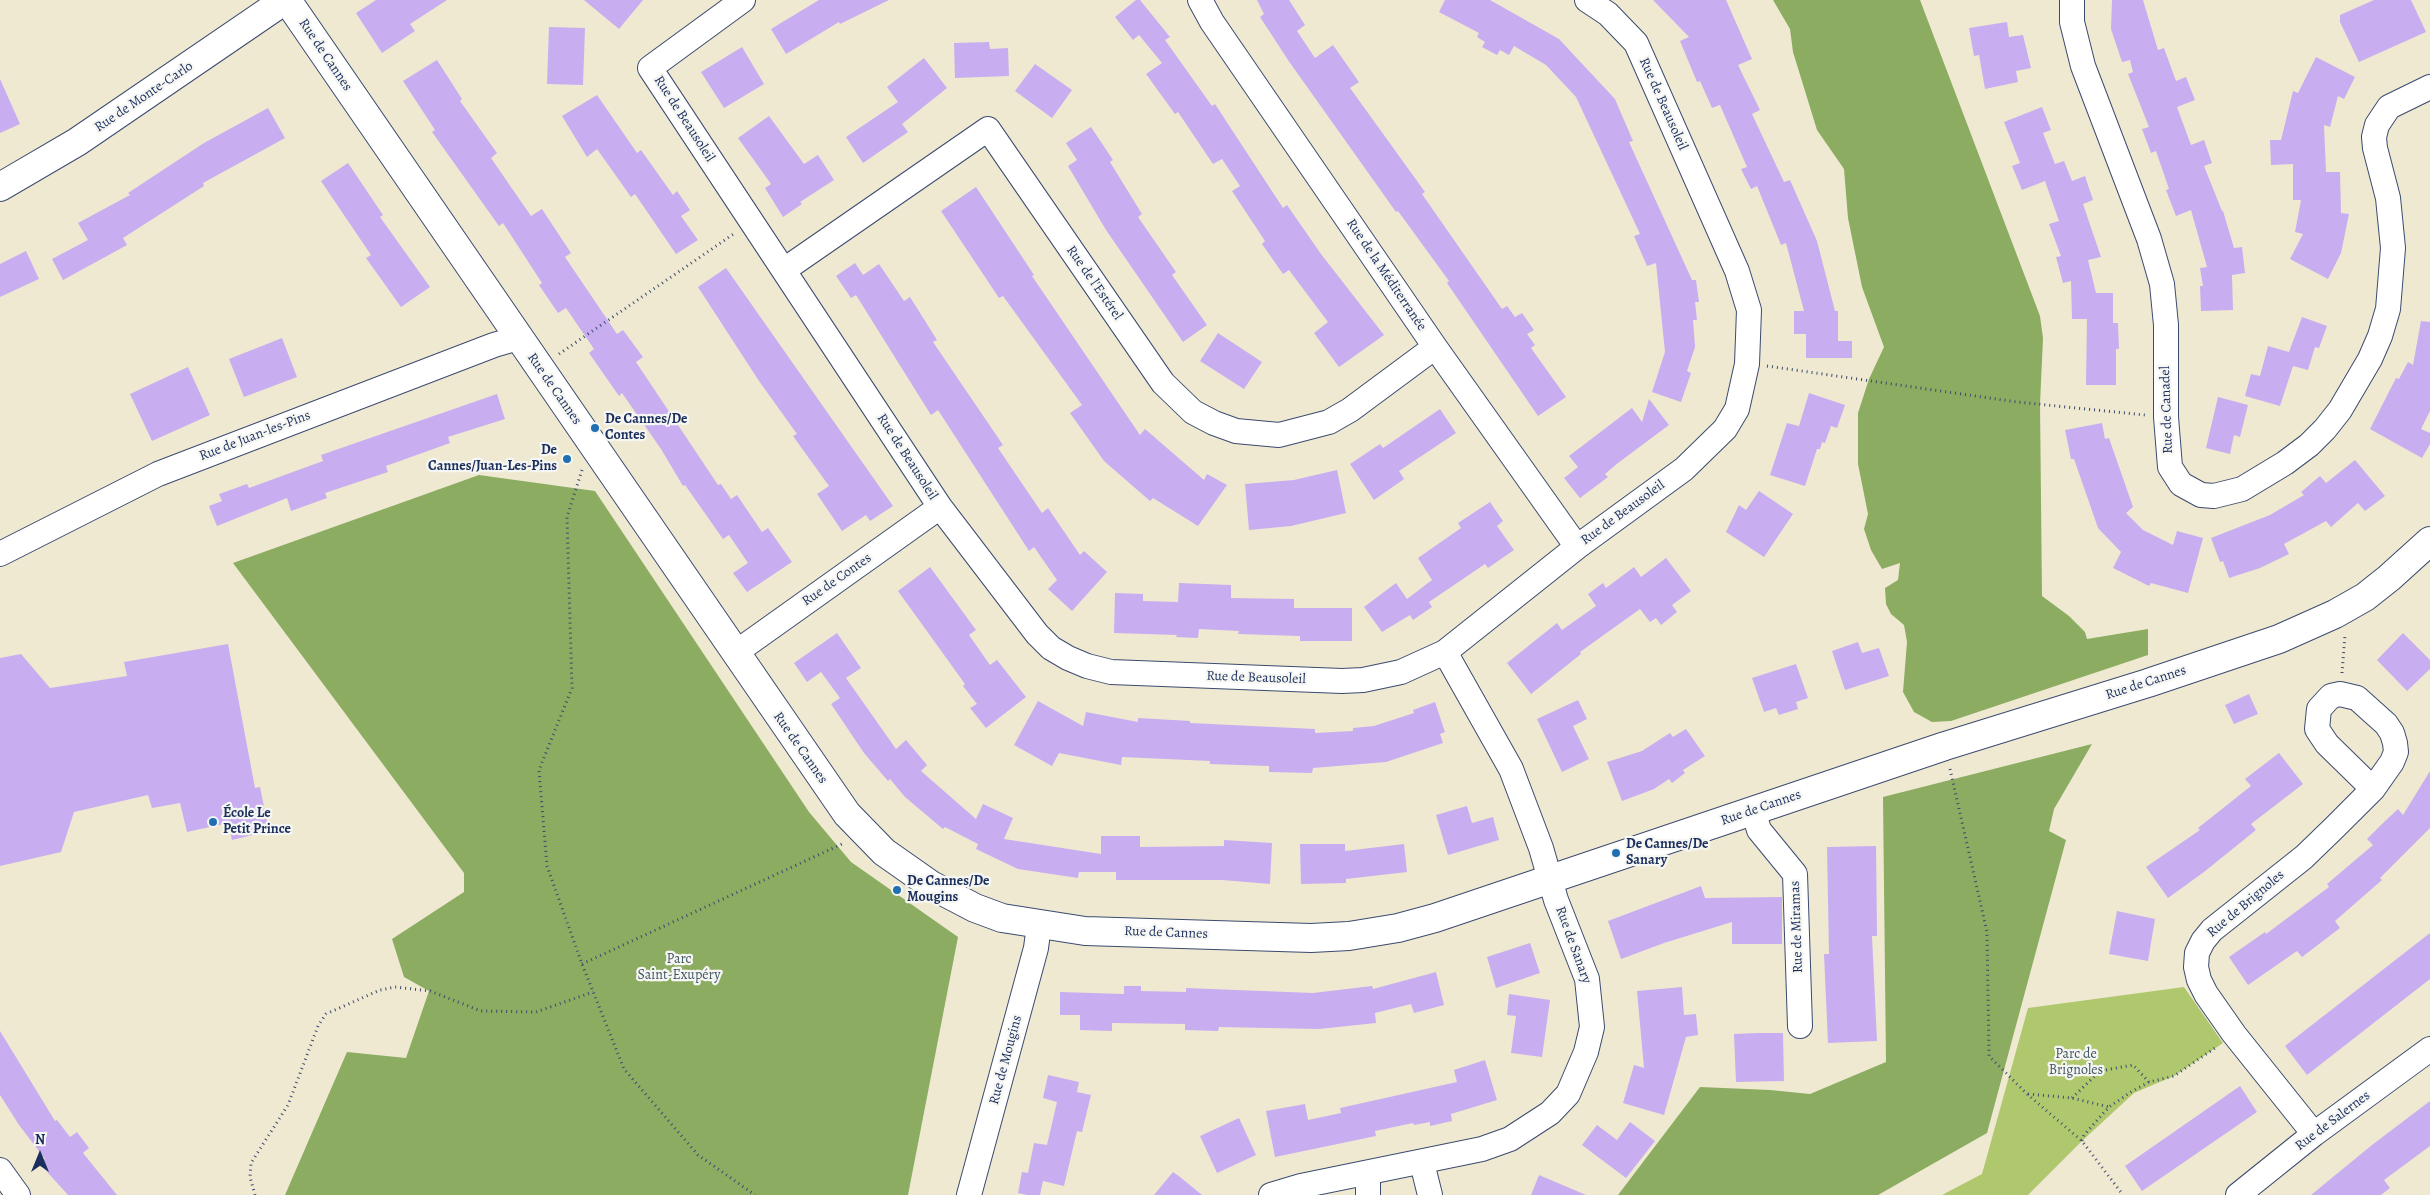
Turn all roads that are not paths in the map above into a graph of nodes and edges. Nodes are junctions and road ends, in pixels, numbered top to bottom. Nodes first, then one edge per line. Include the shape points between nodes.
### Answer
1 (286, 0) edge
2 (743, 0) edge
3 (1200, 0) edge
4 (1587, 0) edge
5 (2072, 0) edge
6 (2430, 86) edge
7 (0, 187) edge
8 (784, 270) junction
9 (518, 338) junction
10 (1435, 347) junction
11 (940, 507) junction
12 (2430, 541) edge
13 (1577, 547) junction
14 (0, 554) edge
15 (1445, 652) junction
16 (735, 653) junction
17 (2373, 789) junction
18 (1753, 810) junction
19 (1550, 878) junction
20 (1039, 925) junction
21 (1800, 1026) dead end
22 (2430, 1049) edge
23 (2314, 1134) junction
24 (1422, 1163) junction
25 (0, 1170) edge
26 (1368, 1184) edge
27 (18, 1195) edge
28 (969, 1195) edge
29 (1271, 1195) edge
30 (1430, 1195) edge
31 (2238, 1195) edge

1 - 7 street, Rue de Monte-Carlo via 77,142
1 - 9 street, Rue de Cannes
2 - 8 street, Rue de Beausoleil via 650,68
3 - 10 street, Rue de la Méditerranée
4 - 13 street, Rue de Beausoleil via 1608,14 1636,43 1738,271 1749,310 1747,364 1737,409 1725,429 1684,469
5 - 6 street, Rue de Canadel via 2072,22 2082,66 2149,239 2162,284 2170,467 2174,476 2190,490 2214,496 2262,479 2325,429 2370,359 2388,309 2393,248 2388,198 2374,137 2377,125 2389,107
8 - 10 street, Rue de l'Estérel via 988,129 1163,383 1193,412 1214,423 1236,431 1279,435 1329,422
8 - 11 street, Rue de Beausoleil
9 - 14 street, Rue de Juan-les-Pins via 158,474
9 - 16 street, Rue de Cannes
10 - 13 street, Rue de la Méditerranée
11 - 15 street, Rue de Beausoleil via 1037,634 1051,648 1086,666 1133,674 1342,681 1401,672
11 - 16 street, Rue de Contes
12 - 18 street, Rue de Cannes via 2389,578 2347,607 2308,627 2148,683
13 - 15 street, Rue de Beausoleil
15 - 19 street, Rue de Sanary via 1511,770
16 - 20 street, Rue de Cannes via 847,814 884,852 931,885 975,908 1002,918
17 - 17 street, Rue de Brignoles via 2396,752 2392,733 2357,698 2340,694 2331,696 2319,709 2317,729 2327,744
17 - 23 street, Rue de Brignoles via 2304,857 2212,930 2197,953 2196,967 2206,994
18 - 19 street, Rue de Cannes
18 - 21 street, Rue de Miramas via 1758,830 1795,874
19 - 20 street, Rue de Cannes via 1435,918 1348,936 1311,938 1085,931
19 - 24 street, Rue de Sanary via 1587,979 1591,1001 1592,1027 1578,1074 1568,1094 1550,1113 1510,1139 1482,1150
20 - 28 street, Rue de Mougins via 1036,948
22 - 23 street, Rue de Salernes
23 - 31 street, Rue de Salernes
24 - 26 street, Rue de Sanary
24 - 30 street
25 - 27 street
26 - 29 street, Rue de Sanary via 1301,1186

